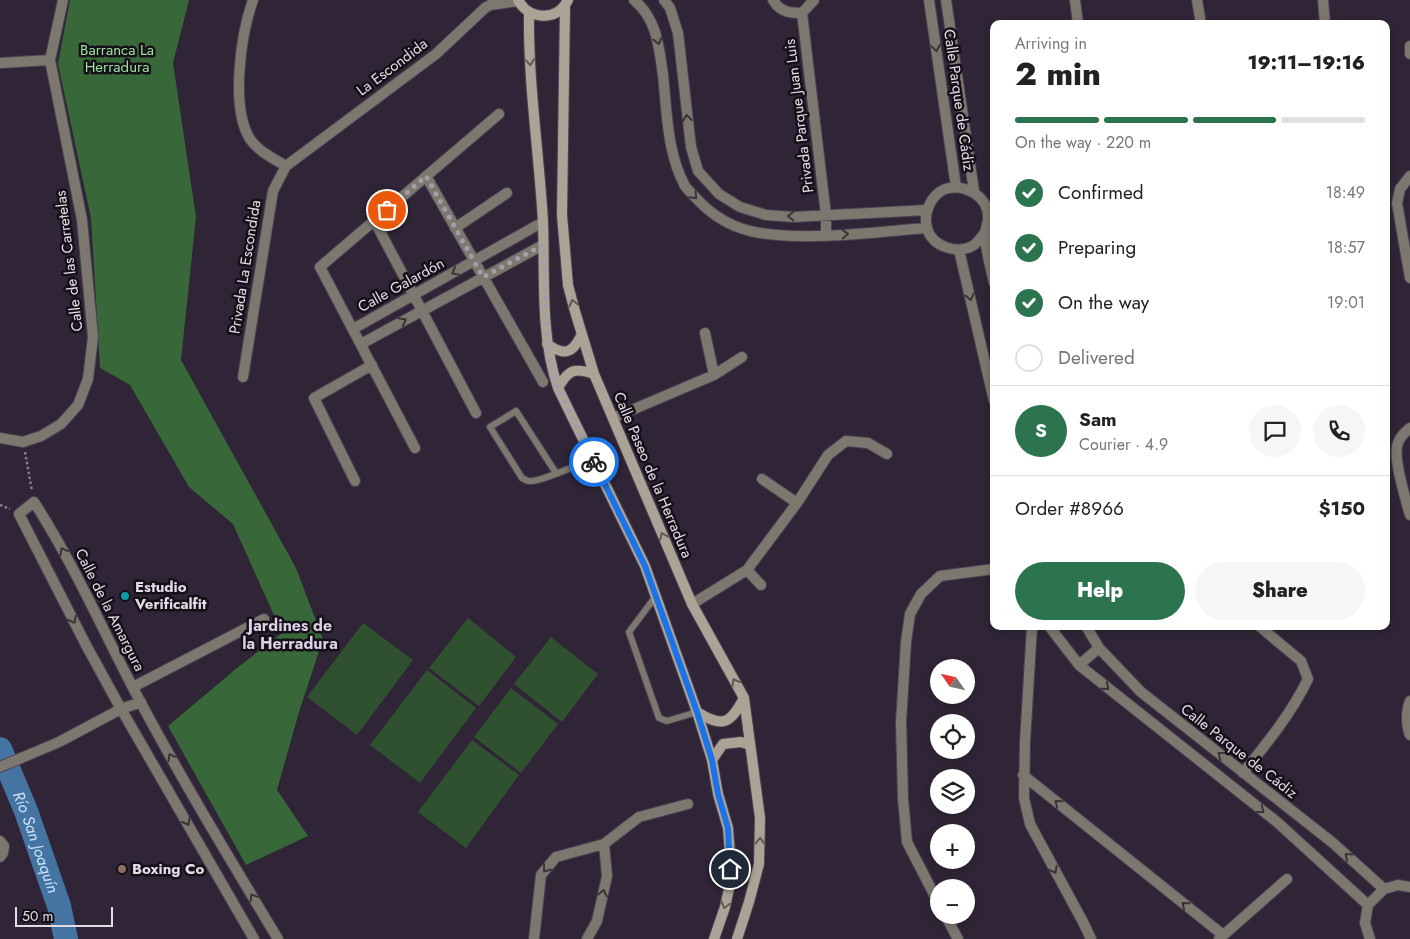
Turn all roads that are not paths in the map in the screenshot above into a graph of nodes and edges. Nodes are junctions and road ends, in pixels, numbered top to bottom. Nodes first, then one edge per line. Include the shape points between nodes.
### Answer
1 (63, 0) edge
2 (253, 0) edge
3 (518, 0) edge
4 (664, 0) edge
5 (773, 0) edge
6 (814, 0) edge
7 (929, 0) edge
8 (946, 0) edge
9 (1075, 0) edge
10 (1197, 0) edge
11 (1323, 0) edge
12 (640, 2) edge
13 (567, 3) edge
14 (529, 13) junction
15 (802, 13) junction
16 (1078, 20) edge
17 (1200, 20) edge
18 (1325, 20) edge
19 (1410, 46) edge
20 (1410, 54) edge
21 (50, 60) junction
22 (0, 63) edge
23 (500, 114) dead end
24 (286, 166) junction
25 (426, 176) junction
26 (1410, 176) edge
27 (956, 187) junction
28 (974, 191) junction
29 (507, 193) dead end
30 (927, 210) junction
31 (826, 215) junction
32 (374, 220) junction
33 (543, 222) junction
34 (455, 228) junction
35 (927, 228) junction
36 (984, 234) junction
37 (826, 235) junction
38 (543, 245) junction
39 (959, 250) junction
40 (474, 262) junction
41 (990, 263) edge
42 (483, 277) junction
43 (1410, 278) edge
44 (414, 295) junction
45 (422, 311) junction
46 (353, 329) junction
47 (705, 333) dead end
48 (582, 336) junction
49 (361, 344) junction
50 (547, 344) junction
51 (742, 357) dead end
52 (372, 365) junction
53 (594, 374) junction
54 (714, 375) junction
55 (243, 377) dead end
56 (542, 382) dead end
57 (990, 385) edge
58 (558, 388) junction
59 (476, 413) dead end
60 (613, 418) junction
61 (1410, 428) edge
62 (3, 439) edge
63 (415, 448) dead end
64 (887, 454) dead end
65 (592, 459) junction
66 (556, 473) junction
67 (762, 480) dead end
68 (355, 481) dead end
69 (797, 503) junction
70 (1410, 515) edge
71 (747, 570) junction
72 (990, 570) edge
73 (762, 586) dead end
74 (656, 596) junction
75 (692, 604) junction
76 (264, 619) dead end
77 (1032, 630) edge
78 (1052, 630) edge
79 (1089, 630) edge
80 (1265, 630) edge
81 (1100, 648) junction
82 (1079, 665) junction
83 (133, 687) junction
84 (744, 698) junction
85 (1410, 701) edge
86 (141, 702) junction
87 (122, 709) junction
88 (697, 712) junction
89 (1410, 735) edge
90 (750, 746) junction
91 (712, 760) junction
92 (0, 767) edge
93 (1243, 773) junction
94 (1023, 775) junction
95 (688, 804) dead end
96 (0, 841) edge
97 (604, 844) junction
98 (0, 857) edge
99 (1287, 879) dead end
100 (930, 887) edge
101 (1410, 887) edge
102 (1384, 889) junction
103 (1368, 905) junction
104 (950, 924) edge
105 (1221, 937) edge
106 (254, 939) edge
107 (278, 939) edge
108 (534, 939) edge
109 (588, 939) edge
110 (714, 939) edge
111 (738, 939) edge
112 (958, 939) edge
113 (1090, 939) edge
114 (1370, 939) edge

1 - 21 street, Calle de las Carretelas
2 - 24 street via 240,60 242,124 250,140
3 - 14 main road
3 - 24 street, La Escondida via 485,8 436,54
31 -> 4 street via 766,215 740,207 719,194 698,172 691,148 678,33
5 - 15 street via 785,12
6 - 15 street
7 -> 27 street, Calle Parque de Cádiz
8 - 28 street, Calle Parque de Cádiz
9 - 16 street
10 - 17 street
11 - 18 street
12 -> 37 street via 659,41 672,152 686,187 709,212 732,225 760,233
13 - 14 main road via 554,15 541,17
48 -> 13 main road, Calle Paseo de la Herradura via 568,285 562,215
14 -> 33 main road via 528,45
15 - 31 street, Privada Parque Juan Luis
19 - 20 street
21 - 22 street
21 - 62 street, Calle de las Carretelas via 82,220 93,337 88,379 78,405 60,424 23,442
23 - 25 street
24 - 55 street, Privada La Escondida via 273,191
25 - 32 street
25 - 34 street
26 - 43 street via 1396,203
27 - 28 street, Calle Parque de Cádiz
27 - 30 street via 943,190 933,198
28 - 36 street, Calle Parque de Cádiz via 984,203 988,218
29 - 34 street
30 - 31 street
30 - 35 street
31 - 37 street, Privada Parque Juan Luis
32 - 44 street
32 - 46 street via 320,267
33 - 38 main road
33 - 40 street, Calle Galardón
34 - 40 street
37 -> 35 street
35 - 39 street via 934,240 945,248
36 - 39 street via 974,245
36 - 41 street, Calle Parque de Cádiz
38 - 42 street
38 - 50 main road
39 -> 57 street
40 - 42 street
40 -> 44 street, Calle Galardón
42 - 45 street
42 - 56 street
44 - 45 street
44 - 46 street, Calle Galardón
49 -> 45 street
45 - 59 street
46 - 49 street
47 - 54 street
48 - 50 main road via 571,351 562,352
48 - 53 main road, Calle Paseo de la Herradura
49 - 52 street
50 - 58 main road
51 - 54 street
52 - 63 street
52 - 68 street via 314,398
53 - 58 main road via 578,370 570,372
53 - 60 main road, Calle Paseo de la Herradura
54 - 60 street
58 - 65 main road
75 -> 60 main road, Calle Paseo de la Herradura
61 - 70 street via 1397,444 1396,457
64 - 69 street via 868,443 846,441 828,455
65 - 66 lane
65 - 74 main road via 645,566
66 - 66 lane via 534,481 522,478 490,427 516,411
67 - 69 street
69 - 71 street
71 - 73 street
71 - 75 street
72 - 100 street via 940,576 921,594 910,614 901,722 907,842
74 - 88 main road
74 - 88 lane via 629,632 659,718 667,721
84 -> 75 main road, Calle Paseo de la Herradura
76 - 83 street
77 - 94 street
78 - 82 street
79 - 81 street, Calle Parque de Cádiz
80 - 93 street via 1301,661 1308,679 1278,729
81 - 82 street
93 -> 81 street, Calle Parque de Cádiz via 1141,692
82 -> 103 street via 1277,822
83 - 86 street, Calle de la Amargura
83 -> 87 street, Calle de la Amargura via 76,574 34,502 19,514
84 - 88 main road via 728,720 711,721
84 - 90 main road, Calle Paseo de la Herradura
85 - 89 street
86 - 87 street
107 -> 86 street, Calle de la Amargura via 198,806
87 - 92 street via 59,742
87 -> 106 street
88 - 91 main road
90 - 91 main road via 740,742 723,744
111 -> 90 main road, Calle Paseo de la Herradura via 759,864 760,818
91 -> 110 main road via 728,828 730,854 730,884
102 -> 93 street, Calle Parque de Cádiz
105 -> 94 street
94 -> 113 street via 1030,824
95 - 97 street via 639,817
96 - 98 street via 4,846
97 -> 108 street via 556,857 541,875
109 -> 97 street via 597,921 607,876
99 - 105 street
101 - 102 street via 1398,885
102 - 103 street
103 - 114 street via 1365,922
104 - 112 street

